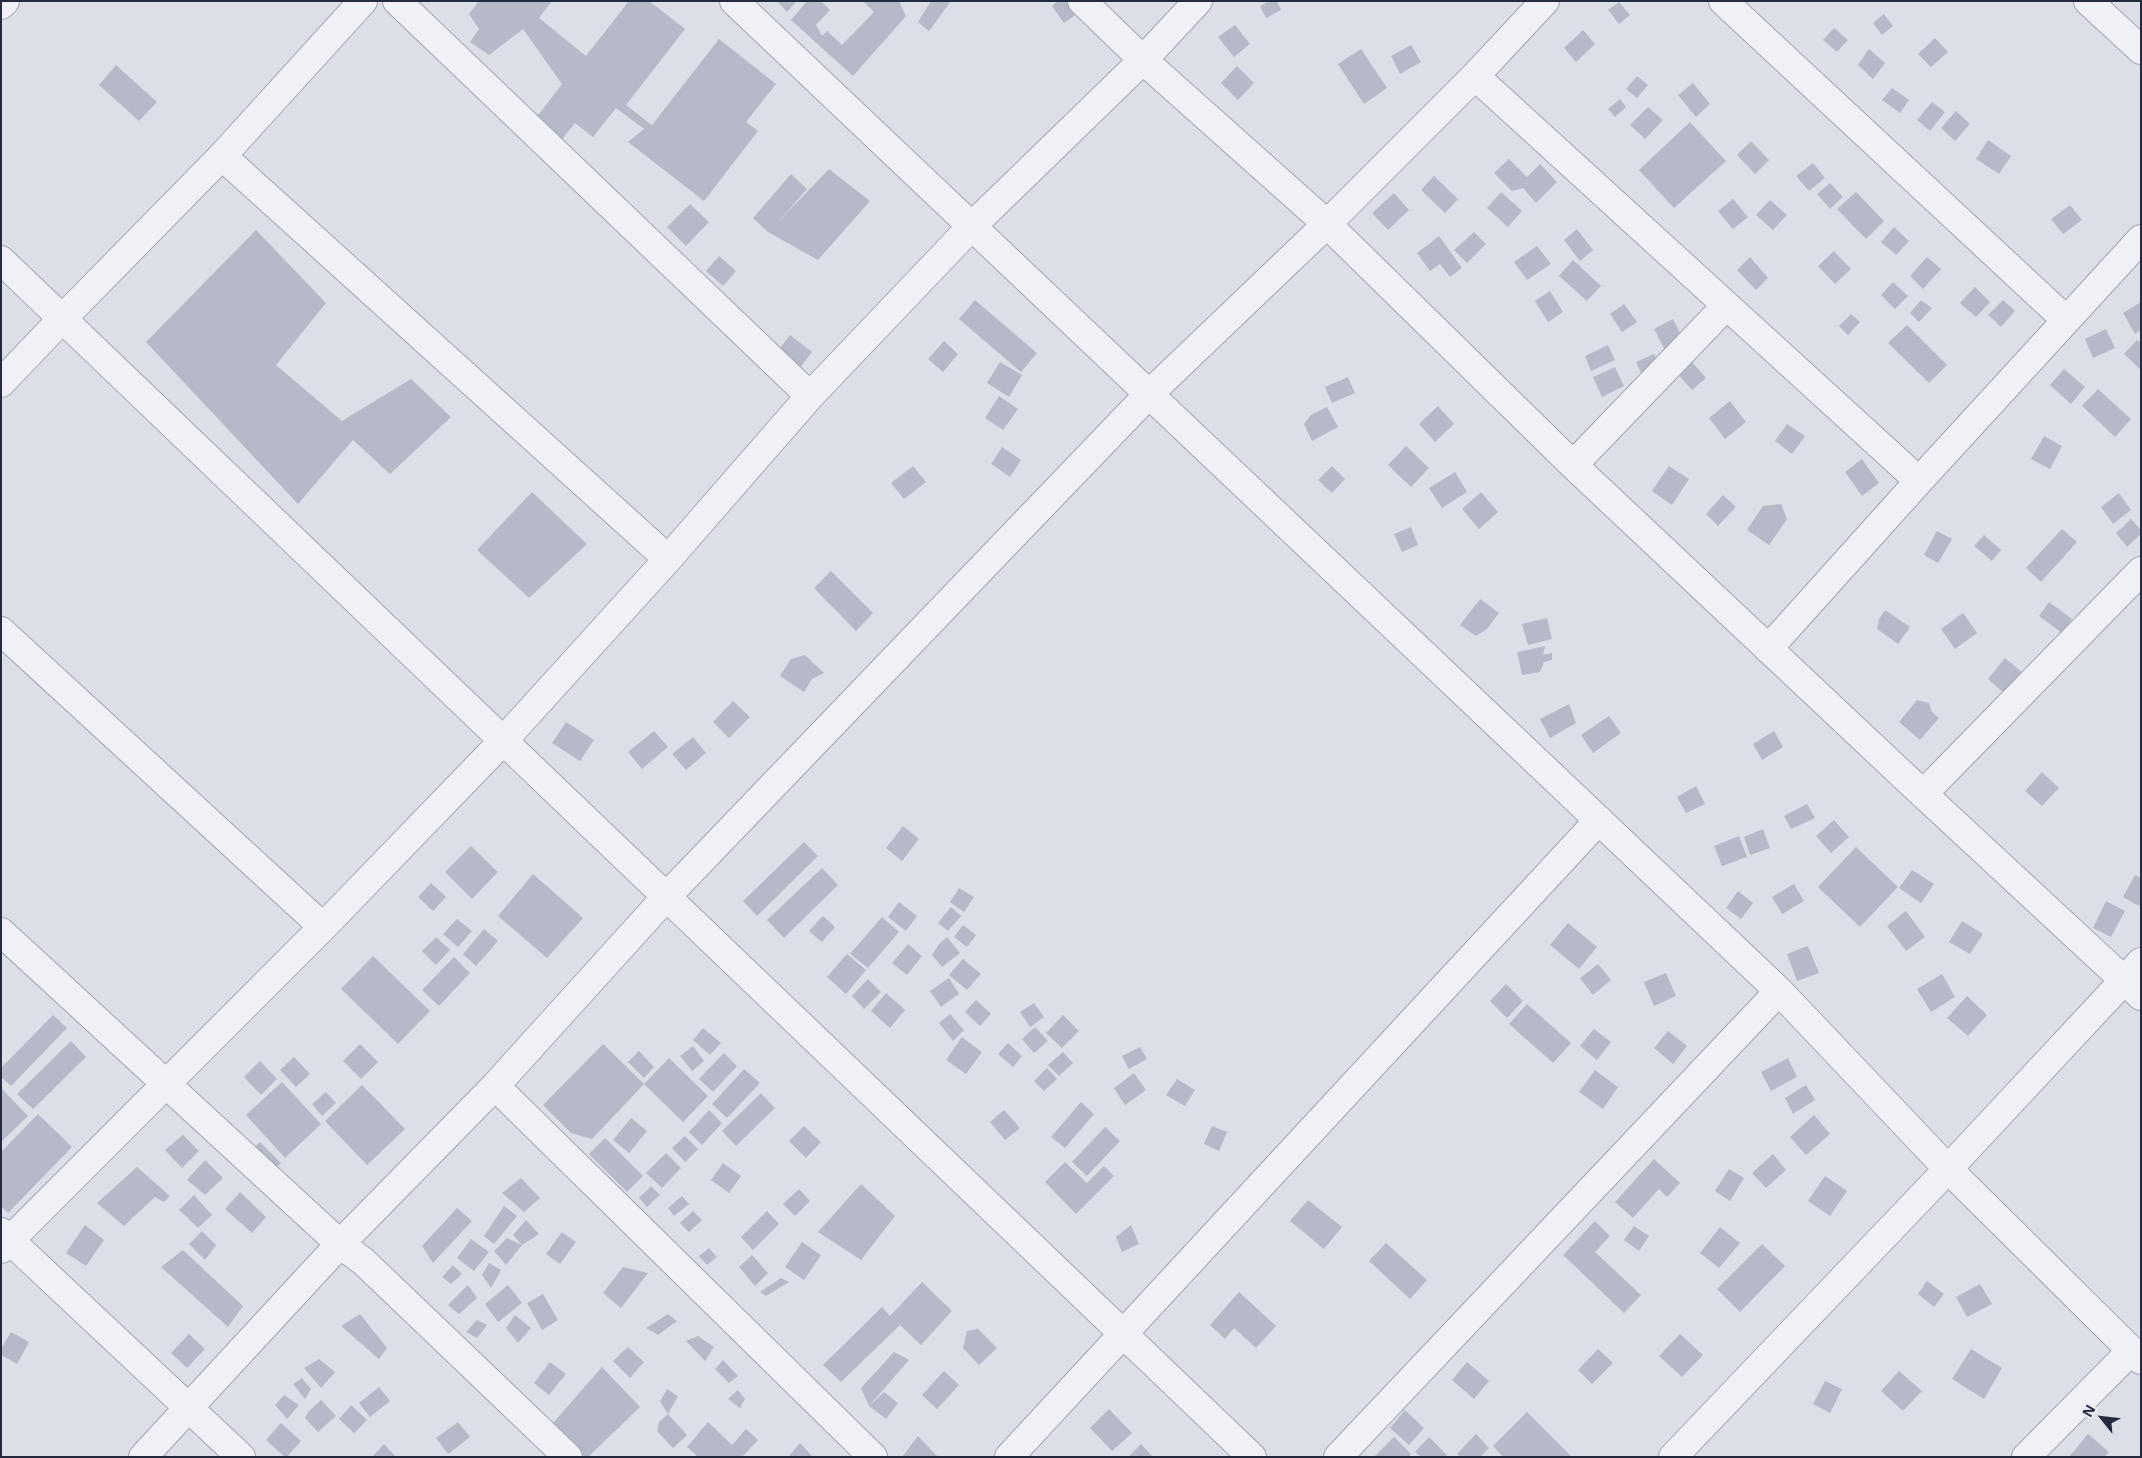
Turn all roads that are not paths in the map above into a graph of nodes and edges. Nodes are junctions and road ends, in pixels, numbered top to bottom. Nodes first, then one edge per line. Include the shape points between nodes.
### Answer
1 (5, 1) edge
2 (363, 1) edge
3 (397, 1) edge
4 (734, 1) edge
5 (1082, 1) edge
6 (1198, 1) edge
7 (1545, 1) edge
8 (1723, 1) edge
9 (2088, 1) edge
10 (1, 6) edge
11 (2141, 50) edge
12 (1143, 60) junction
13 (1475, 76) junction
14 (222, 156) junction
15 (1327, 224) junction
16 (972, 226) junction
17 (2141, 239) edge
18 (1, 260) edge
19 (1726, 306) junction
20 (63, 318) junction
21 (2066, 320) junction
22 (1, 383) edge
23 (1149, 394) junction
24 (810, 396) junction
25 (1574, 465) junction
26 (1919, 481) junction
27 (668, 559) junction
28 (2141, 570) edge
29 (1, 631) edge
30 (1768, 649) junction
31 (503, 740) junction
32 (1924, 794) junction
33 (1599, 820) junction
34 (666, 896) junction
35 (323, 927) junction
36 (1, 932) edge
37 (2135, 979) edge
38 (1779, 990) junction
39 (166, 1085) junction
40 (494, 1086) junction
41 (1948, 1169) junction
42 (4, 1240) edge
43 (340, 1244) junction
44 (1123, 1333) junction
45 (2136, 1355) edge
46 (188, 1408) junction
47 (143, 1457) edge
48 (241, 1457) edge
49 (568, 1457) edge
50 (873, 1457) edge
51 (1009, 1457) edge
52 (1252, 1457) edge
53 (1338, 1457) edge
54 (1673, 1457) edge
55 (2026, 1457) edge

1 - 10 street
2 - 14 street
3 - 24 street
4 - 16 street
5 - 12 street
6 - 12 street
7 - 13 street
8 - 21 street
9 - 11 street
12 - 15 street
12 - 16 street
13 - 15 street
13 - 19 street
14 - 20 street
14 - 27 street
15 - 23 street
15 - 25 street
16 - 23 street
16 - 24 street
17 - 21 street
18 - 20 street
19 - 25 street
19 - 26 street
20 - 22 street
20 - 31 street
21 - 26 street
23 - 33 street
23 - 34 street
24 - 27 street
25 - 30 street
26 - 30 street
27 - 31 street
28 - 32 street
29 - 35 street
30 - 32 street
31 - 34 street
31 - 35 street
32 - 37 street
33 - 38 street
33 - 44 street
34 - 40 street
34 - 44 street
35 - 39 street
36 - 39 street
37 - 41 street
38 - 41 street
38 - 53 street
39 - 42 street
39 - 43 street
40 - 43 street
40 - 50 street
41 - 45 street
41 - 54 street
42 - 46 street
43 - 46 street
43 - 49 street via 364,1262
44 - 51 street
44 - 52 street
45 - 55 street
46 - 47 street
46 - 48 street

